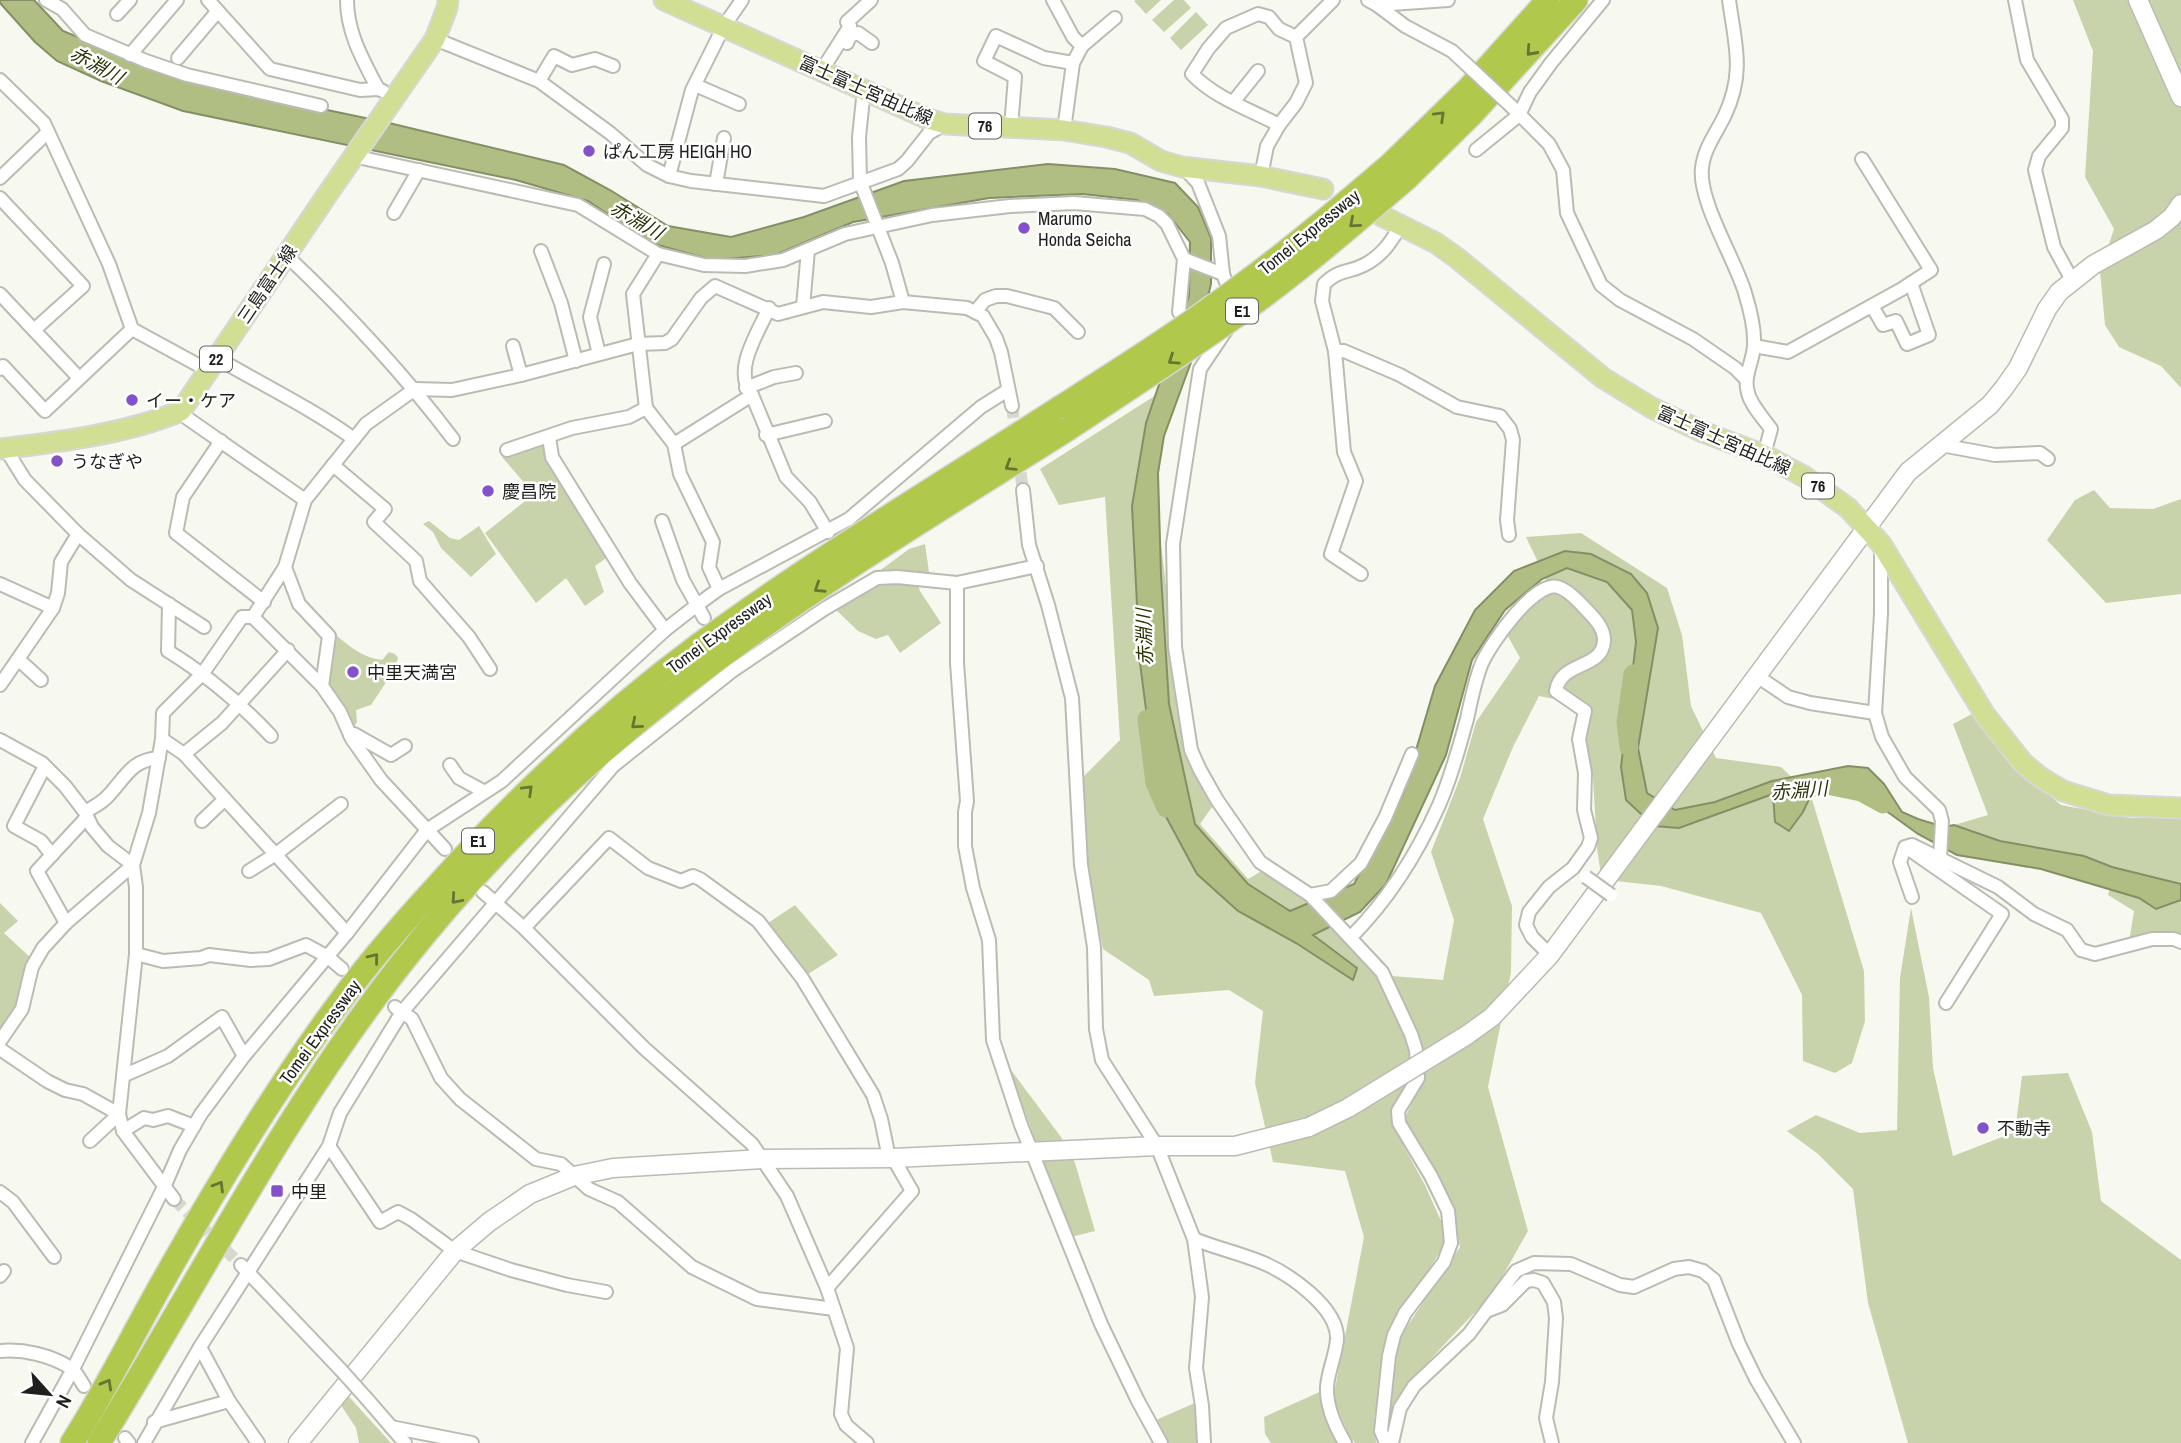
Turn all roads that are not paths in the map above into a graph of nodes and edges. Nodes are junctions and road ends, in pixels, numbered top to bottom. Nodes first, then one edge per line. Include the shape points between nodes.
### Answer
1 (46, 0) edge
2 (73, 0) edge
3 (130, 0) edge
4 (177, 0) edge
5 (208, 0) edge
6 (347, 0) edge
7 (448, 0) edge
8 (664, 0) edge
9 (742, 0) edge
10 (871, 0) edge
11 (1052, 0) edge
12 (1333, 0) edge
13 (1448, 0) edge
14 (1548, 0) edge
15 (1576, 0) edge
16 (1603, 0) edge
17 (1729, 0) edge
18 (2015, 0) edge
19 (2138, 0) edge
20 (1373, 2) edge
21 (62, 9) junction
22 (216, 12) junction
23 (117, 14) dead end
24 (1115, 18) dead end
25 (724, 26) junction
26 (1296, 37) junction
27 (436, 39) junction
28 (872, 43) dead end
29 (1082, 46) junction
30 (130, 55) junction
31 (178, 58) dead end
32 (1073, 63) junction
33 (612, 66) dead end
34 (1258, 71) dead end
35 (825, 72) junction
36 (539, 81) junction
37 (695, 85) junction
38 (3, 88) edge
39 (864, 89) junction
40 (387, 93) junction
41 (2181, 97) edge
42 (1234, 102) junction
43 (738, 104) dead end
44 (321, 106) dead end
45 (1515, 111) junction
46 (945, 124) junction
47 (1279, 125) junction
48 (1011, 127) junction
49 (1064, 130) junction
50 (48, 132) junction
51 (724, 138) dead end
52 (1476, 150) dead end
53 (354, 155) junction
54 (1863, 159) dead end
55 (1182, 167) junction
56 (419, 170) junction
57 (1398, 171) junction
58 (669, 176) junction
59 (1261, 176) junction
60 (0, 178) edge
61 (860, 181) junction
62 (716, 184) junction
63 (1323, 189) dead end
64 (0, 198) edge
65 (2181, 204) edge
66 (394, 213) dead end
67 (1382, 216) dead end
68 (1401, 225) junction
69 (878, 227) junction
70 (808, 250) junction
71 (541, 251) dead end
72 (657, 254) junction
73 (287, 256) junction
74 (1184, 259) junction
75 (604, 264) dead end
76 (1218, 271) junction
77 (2072, 280) junction
78 (1911, 283) junction
79 (0, 294) edge
80 (903, 302) junction
81 (1872, 306) junction
82 (803, 307) junction
83 (769, 309) junction
84 (975, 312) junction
85 (1179, 312) dead end
86 (132, 329) junction
87 (34, 330) junction
88 (1078, 332) dead end
89 (638, 344) junction
90 (513, 346) dead end
91 (1754, 346) junction
92 (1335, 351) junction
93 (599, 354) junction
94 (576, 360) junction
95 (213, 364) junction
96 (0, 369) edge
97 (796, 373) dead end
98 (521, 375) junction
99 (79, 378) junction
100 (1746, 379) junction
101 (415, 389) junction
102 (1008, 390) junction
103 (749, 392) junction
104 (1012, 406) tunnel mouth
105 (646, 408) junction
106 (181, 411) junction
107 (1065, 418) junction
108 (825, 421) dead end
109 (766, 435) junction
110 (549, 437) junction
111 (355, 439) junction
112 (453, 439) dead end
113 (221, 441) junction
114 (674, 444) junction
115 (1941, 445) junction
116 (3, 448) edge
117 (507, 450) dead end
118 (1764, 455) junction
119 (2048, 459) dead end
120 (333, 465) junction
121 (1023, 490) tunnel mouth
122 (305, 499) junction
123 (662, 521) dead end
124 (1867, 527) junction
125 (828, 532) junction
126 (78, 534) junction
127 (1509, 535) dead end
128 (1881, 544) junction
129 (1037, 566) junction
130 (285, 567) junction
131 (1361, 574) dead end
132 (957, 583) junction
133 (0, 584) edge
134 (719, 589) junction
135 (264, 602) junction
136 (169, 604) junction
137 (697, 605) junction
138 (53, 608) junction
139 (253, 617) junction
140 (704, 618) dead end
141 (204, 627) dead end
142 (665, 630) junction
143 (288, 650) junction
144 (18, 659) junction
145 (490, 669) dead end
146 (203, 673) junction
147 (1757, 676) junction
148 (41, 680) dead end
149 (0, 685) edge
150 (322, 686) junction
151 (241, 704) junction
152 (1875, 713) junction
153 (350, 735) junction
154 (271, 736) dead end
155 (162, 739) junction
156 (0, 740) edge
157 (405, 746) dead end
158 (184, 754) junction
159 (1412, 754) dead end
160 (159, 758) junction
161 (450, 765) dead end
162 (45, 766) junction
163 (485, 792) junction
164 (225, 799) junction
165 (341, 804) dead end
166 (2181, 808) edge
167 (86, 814) junction
168 (202, 821) dead end
169 (427, 830) junction
170 (1905, 847) junction
171 (445, 849) dead end
172 (276, 854) junction
173 (52, 855) junction
174 (1941, 855) junction
175 (133, 865) junction
176 (1573, 868) junction
177 (249, 871) dead end
178 (483, 892) dead end
179 (1310, 895) junction
180 (1611, 895) dead end
181 (1913, 897) dead end
182 (494, 902) junction
183 (66, 923) junction
184 (524, 928) junction
185 (347, 933) junction
186 (1348, 933) junction
187 (2181, 942) edge
188 (136, 954) junction
189 (1549, 955) junction
190 (328, 957) junction
191 (342, 969) dead end
192 (1946, 1003) dead end
193 (398, 1009) junction
194 (0, 1041) edge
195 (0, 1049) edge
196 (244, 1055) junction
197 (125, 1075) junction
198 (119, 1114) junction
199 (194, 1126) junction
200 (123, 1131) junction
201 (90, 1141) dead end
202 (329, 1146) junction
203 (1157, 1146) junction
204 (1032, 1152) junction
205 (891, 1158) junction
206 (762, 1159) junction
207 (574, 1176) junction
208 (165, 1185) junction
209 (0, 1192) edge
210 (174, 1199) tunnel mouth
211 (1194, 1239) junction
212 (455, 1251) junction
213 (54, 1257) dead end
214 (245, 1268) junction
215 (827, 1288) junction
216 (606, 1292) dead end
217 (834, 1309) junction
218 (1489, 1310) junction
219 (200, 1347) junction
220 (0, 1351) edge
221 (73, 1369) junction
222 (84, 1385) dead end
223 (229, 1401) junction
224 (155, 1422) junction
225 (391, 1427) junction
226 (32, 1443) edge
227 (72, 1443) edge
228 (99, 1443) edge
229 (144, 1443) edge
230 (258, 1443) edge
231 (298, 1443) edge
232 (405, 1443) edge
233 (471, 1443) edge
234 (867, 1443) edge
235 (1161, 1443) edge
236 (1204, 1443) edge
237 (1345, 1443) edge
238 (1385, 1443) edge
239 (1392, 1443) edge
240 (1552, 1443) edge
241 (1794, 1443) edge

1 - 21 street
2 - 21 street
3 - 23 street
4 - 30 street
5 - 22 street
6 - 40 street via 347,19 359,52
7 - 27 main road, 三島富士線 / 22
8 - 25 main road, 富士富士宮由比線 / 76
9 - 25 street
10 - 35 street via 847,22 850,26
11 - 29 street
12 - 26 street
13 - 20 street
57 -> 14 highway, Tomei Expressway / E1
15 -> 57 highway, Tomei Expressway / E1 via 1472,114
16 - 45 street
17 - 91 street via 1739,68 1734,92 1701,169 1708,201 1745,291
18 - 77 street via 2027,60 2062,119 2063,128 2039,156 2035,170 2054,247
19 - 41 street
20 - 45 street, bridge via 1405,26 1452,51
21 - 30 street via 85,35
22 - 31 street
22 - 40 street via 270,69
24 - 29 street
25 - 35 main road, 富士富士宮由比線 / 76
25 - 37 street
26 - 42 street via 1258,14 1226,28 1192,74 1217,95
26 - 47 street via 1306,83
27 - 36 street
27 - 40 main road, 三島富士線 / 22
28 - 35 street via 858,33 850,36
29 - 32 street
30 - 44 street via 187,75
32 - 48 street via 1044,58 996,36 984,61 1014,77
32 - 49 street
33 - 36 street via 595,59 572,65 554,56
34 - 42 street
35 - 39 main road, 富士富士宮由比線 / 76
36 - 58 street via 647,165
37 - 43 street
37 - 58 street
38 - 50 street via 44,123
39 - 46 main road, 富士富士宮由比線 / 76
39 - 61 street
40 - 53 main road, 三島富士線 / 22 via 380,118
42 - 47 street
45 - 52 street
45 - 100 street via 1549,144 1563,170 1567,214 1601,285 1693,339
46 - 48 main road, 富士富士宮由比線 / 76
46 - 61 street via 929,133 898,169
47 - 59 street
48 - 49 main road, 富士富士宮由比線 / 76
49 - 55 main road, 富士富士宮由比線 / 76 via 1130,143
50 - 60 street
50 - 86 street via 109,264
51 - 62 street
53 - 56 street
53 - 73 main road, 三島富士線 / 22
54 - 78 street via 1931,270
55 - 59 main road, 富士富士宮由比線 / 76
55 - 76 street via 1198,183 1219,236
56 - 66 street
56 - 72 street via 578,205
57 - 107 highway, Tomei Expressway / E1, bridge via 1327,247 1251,305 1175,359
58 - 62 street
59 - 63 main road, 富士富士宮由比線 / 76
61 - 62 street via 824,196
61 - 69 street
64 - 87 street via 83,286
65 - 77 street via 2156,230
67 - 68 main road, 富士富士宮由比線 / 76
68 - 92 street via 1384,252 1362,266 1336,273 1324,284 1322,301
68 - 118 main road, 富士富士宮由比線 / 76 via 1457,258 1626,393 1703,432
69 - 70 street via 845,234
69 - 74 street via 1010,206 1117,205 1159,216
69 - 80 street
70 - 72 street via 783,260 745,266 705,265
70 - 82 street
71 - 94 street
72 - 89 street via 633,294
73 - 95 main road, 三島富士線 / 22
73 - 101 street
74 - 76 street
74 - 85 street
75 - 93 street via 590,317
76 - 179 street via 1234,304 1225,334 1200,369 1173,544 1175,647 1191,750 1212,790 1260,862
77 - 115 street via 2047,309 2018,368 1997,397
78 - 81 street
78 - 81 street via 1929,335 1907,344 1896,321 1883,325
79 - 87 street
80 - 82 street via 871,307 823,302
80 - 84 street via 936,303
81 - 91 street via 1787,352
82 - 83 street via 778,314
83 - 89 street via 716,286 701,298 671,339
83 - 103 street via 744,362
84 - 88 street via 985,300 1007,296 1054,309
84 - 102 street via 984,316 996,338
86 - 95 street
86 - 99 street
87 - 99 street
89 - 93 street
89 - 105 street
90 - 98 street
91 - 100 street
92 - 127 street via 1401,375 1457,407 1500,416 1513,440
92 - 131 street via 1344,452 1356,481 1331,554
93 - 94 street
94 - 98 street
95 - 106 main road, 三島富士線 / 22
95 - 111 street via 324,417
96 - 99 street via 3,366 45,411
97 - 103 street via 774,377
98 - 101 street via 452,390
100 - 118 street via 1748,394 1771,429
101 - 111 street via 366,424
101 - 112 street
102 - 104 street
102 - 125 street
103 - 109 street
103 - 114 street
105 - 110 street via 629,417
105 - 114 street
106 - 113 street
106 - 116 main road via 92,435
227 -> 107 highway, Tomei Expressway / E1 via 214,1193 291,1070 378,953 461,859 555,764 701,643 835,551
107 -> 228 highway, Tomei Expressway / E1 via 715,661 622,736 521,828 401,964 327,1067
108 - 109 street
109 - 125 street via 786,477 810,502
110 - 117 street
110 - 142 street via 552,457 630,583
111 - 120 street
113 - 122 street
113 - 135 street via 183,497 176,533
114 - 134 street via 680,474 713,542 709,568
115 - 119 street via 1995,455 2040,453
115 - 124 street via 1908,472
116 - 126 street via 25,480
118 - 124 main road, 富士富士宮由比線 / 76 via 1827,492
120 - 122 street
120 - 145 street via 385,509 374,522 416,561 420,581
121 - 129 street via 1029,545
122 - 130 street
123 - 137 street
124 - 128 main road, 富士富士宮由比線 / 76
124 - 147 street
125 - 134 street
126 - 136 street via 131,580
126 - 138 street via 61,562
128 - 152 street
128 - 166 main road, 富士富士宮由比線 / 76 via 1985,715 2040,778 2086,800 2138,808
129 - 132 street
129 - 203 street via 1072,698 1081,865 1094,947 1096,1028 1102,1060
130 - 135 street
130 - 150 street via 299,604 329,636
132 - 182 street via 877,578 732,671 613,766
132 - 204 street via 965,846 972,888 989,940 993,1040
133 - 138 street
134 - 137 street
135 - 139 street
136 - 141 street
136 - 146 street via 168,651
137 - 140 street
137 - 142 street
138 - 144 street
139 - 143 street
139 - 146 street via 242,617
142 - 163 street
143 - 150 street
143 - 151 street
144 - 148 street
144 - 149 street
146 - 151 street
146 - 155 street via 163,713
147 - 152 street via 1788,697 1810,704
147 - 189 street
150 - 153 street
151 - 154 street
151 - 158 street
152 - 174 street via 1882,737 1905,777 1939,810
153 - 157 street via 391,755
153 - 169 street via 381,780
155 - 158 street
155 - 160 street
156 - 162 street
158 - 164 street
159 - 179 street via 1362,863 1331,891
160 - 167 street via 133,766 106,799
160 - 175 street
161 - 163 street via 459,778
162 - 167 street
162 - 173 street via 15,826 41,841
163 - 169 street
164 - 168 street
164 - 172 street
165 - 172 street
167 - 173 street
167 - 175 street via 108,846
169 - 171 street
169 - 185 street
170 - 174 street
170 - 181 street via 1899,862
170 - 192 street via 2002,914
172 - 177 street
172 - 185 street
173 - 183 street via 37,872
174 - 187 street via 2067,930 2081,950 2095,954 2152,939
175 - 183 street
175 - 188 street
176 - 180 street, bridge
176 - 186 street via 1591,838 1584,810 1585,773 1579,739 1585,711 1556,691 1557,682 1566,671 1600,654 1604,632 1578,601 1556,586 1545,588 1505,625 1483,662 1439,806 1396,886 1373,915
176 - 189 street via 1549,887 1529,912 1526,925
178 - 182 street
179 - 186 street
182 - 184 street
182 - 193 street
183 - 194 street via 32,967 22,1009
184 - 205 street via 609,838 648,868 681,881 692,876 700,879 758,921 803,978 873,1095
184 - 206 street via 644,1048 752,1144
185 - 190 street
186 - 238 street via 1382,972 1410,1034 1418,1078 1398,1111 1399,1123 1448,1211 1451,1243 1444,1262 1394,1335 1381,1431
188 - 190 street via 163,961 209,955 269,960 306,945
188 - 197 street
189 - 203 street, bridge via 1492,1017 1348,1108 1309,1127 1235,1146
190 - 191 street
190 - 196 street
193 - 202 street via 340,1113
193 - 207 street via 412,1019 441,1078 460,1099 536,1159 561,1164
195 - 198 street via 47,1081
196 - 197 street via 222,1017 168,1056
196 - 199 street
197 - 198 street
198 - 200 street
198 - 201 street
199 - 200 street via 168,1116 144,1118
199 - 208 street
200 - 208 street
202 - 212 street via 380,1222 398,1212
202 - 214 street
203 - 204 street
203 - 211 street
204 - 205 street
204 - 235 street via 1101,1324
205 - 206 street
205 - 215 street via 912,1191
206 - 207 street via 613,1168
206 - 215 street via 787,1196
207 - 212 street via 530,1194
207 - 217 street via 630,1211 692,1267 757,1298
208 - 210 street
208 - 221 street
209 - 213 street via 13,1202
211 - 236 street via 1202,1297 1196,1368
211 - 237 street via 1262,1263 1300,1284 1323,1306 1337,1328 1327,1387 1332,1419
212 - 216 street via 511,1270
212 - 231 street
214 - 219 street
214 - 225 street, bridge
215 - 217 street
217 - 234 street via 847,1348 841,1414 846,1425
218 - 239 street via 1414,1386 1399,1408
218 - 240 street via 1534,1280 1543,1283 1554,1302 1552,1382 1546,1418
218 - 241 street via 1516,1271 1534,1263 1571,1264 1634,1287 1674,1269 1703,1271 1714,1280 1756,1379
219 - 223 street
219 - 224 street
220 - 221 street via 21,1349
221 - 222 street
221 - 226 street
223 - 224 street
223 - 230 street
224 - 229 street
225 - 232 street
225 - 233 street

